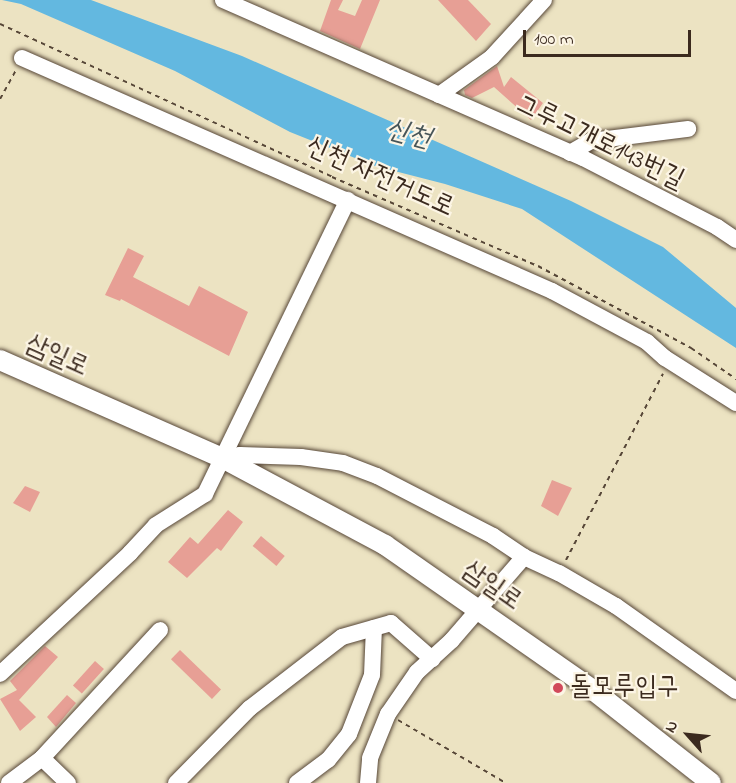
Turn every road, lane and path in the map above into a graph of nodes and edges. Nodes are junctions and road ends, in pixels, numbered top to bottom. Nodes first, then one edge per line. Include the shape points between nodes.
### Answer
1 (224, 0) edge
2 (544, 0) edge
3 (0, 24) edge
4 (22, 58) joint
5 (439, 96) junction
6 (0, 99) edge
7 (688, 129) dead end
8 (570, 153) junction
9 (348, 200) junction
10 (736, 240) edge
11 (0, 360) edge
12 (670, 360) junction
13 (0, 375) edge
14 (36, 376) junction
15 (736, 379) edge
16 (736, 403) edge
17 (224, 459) junction
18 (524, 556) junction
19 (559, 573) junction
20 (479, 609) junction
21 (374, 628) junction
22 (160, 630) dead end
23 (432, 658) junction
24 (0, 674) edge
25 (736, 691) edge
26 (388, 714) junction
27 (42, 758) junction
28 (9, 783) edge
29 (68, 783) edge
30 (176, 783) edge
31 (297, 783) edge
32 (368, 783) edge
33 (506, 783) edge
34 (711, 783) edge

1 - 5 street, 그루고개로143번길
2 - 5 street via 492,57
3 - 15 path, 신천 자전거도로 via 332,177 538,266 691,348
4 - 6 path
4 - 9 street
5 - 8 street, 그루고개로143번길
7 - 8 street via 591,141
8 - 10 street, 그루고개로143번길
9 - 12 street via 552,291 647,342
9 - 17 street
11 - 14 main road, 삼일로
12 - 16 street
12 - 19 path
13 - 14 main road
14 - 17 main road, 삼일로
17 - 18 street, 삼일로 via 282,455 343,463 392,483
17 - 20 main road, 삼일로 via 385,545
17 - 24 street via 205,494 156,525
18 - 19 street, 삼일로
18 - 20 street
19 - 25 street, 삼일로 via 616,606
20 - 23 street
20 - 34 main road, 삼일로 via 593,690
21 - 23 street via 391,623
21 - 30 street via 342,637 250,708
21 - 31 street via 372,675 349,734 328,760
22 - 27 street
23 - 26 street via 417,672
26 - 32 street via 370,758
26 - 33 path
27 - 28 street
27 - 29 street

